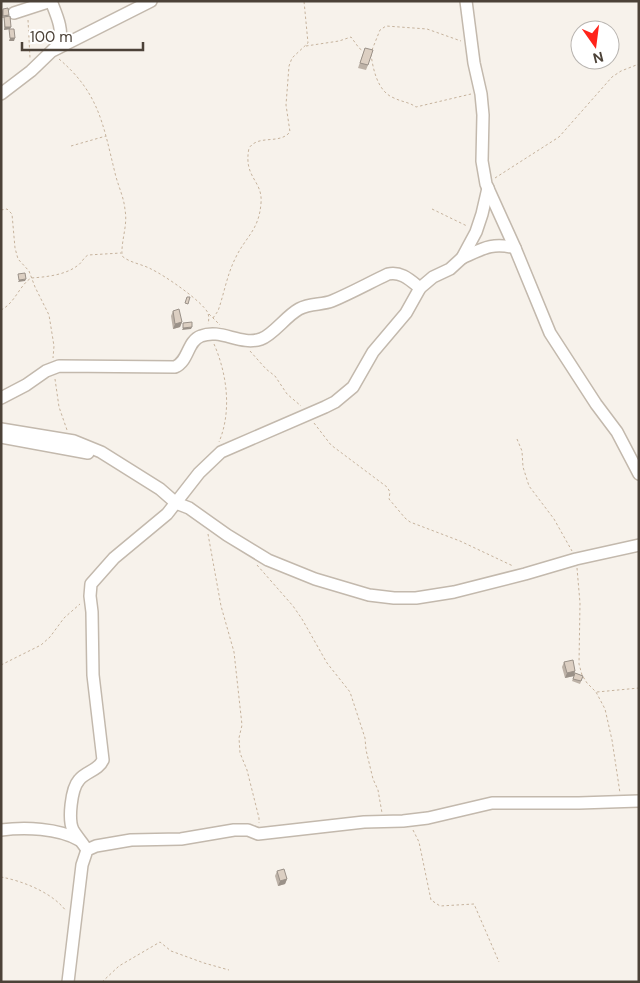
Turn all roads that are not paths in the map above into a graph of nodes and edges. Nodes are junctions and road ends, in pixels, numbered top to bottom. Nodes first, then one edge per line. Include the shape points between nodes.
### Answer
1 (51, 1) edge
2 (151, 1) edge
3 (466, 1) edge
4 (14, 13) dead end
5 (53, 51) junction
6 (1, 94) edge
7 (487, 186) junction
8 (515, 248) junction
9 (462, 258) junction
10 (420, 288) junction
11 (1, 398) edge
12 (1, 429) edge
13 (1, 437) edge
14 (114, 460) junction
15 (639, 474) edge
16 (176, 503) junction
17 (639, 544) edge
18 (639, 801) edge
19 (1, 830) edge
20 (85, 846) junction
21 (68, 982) edge

1 - 4 street
1 - 5 street via 61,34
2 - 5 street
3 - 7 street via 480,94 482,161
5 - 6 street
7 - 8 street
7 - 9 street via 476,232
8 - 9 street via 488,246
8 - 15 street via 550,333 617,432
9 - 10 street
10 - 11 street via 403,276 388,274 331,301 301,308 262,339 248,341 205,335 196,339 184,361 175,367 52,368
10 - 16 street via 406,313 372,352 354,387 335,402 221,452 206,465
12 - 14 street via 74,441
13 - 14 street via 78,450
14 - 16 street
16 - 17 street via 189,508 268,560 315,580 369,595 394,598 454,592
16 - 20 street via 114,558 91,584 93,675 103,760 79,779 71,806 70,820 74,832
18 - 20 street via 492,803 403,821 258,834 241,830 182,839 131,840
19 - 20 street via 52,832 71,836
20 - 21 street

